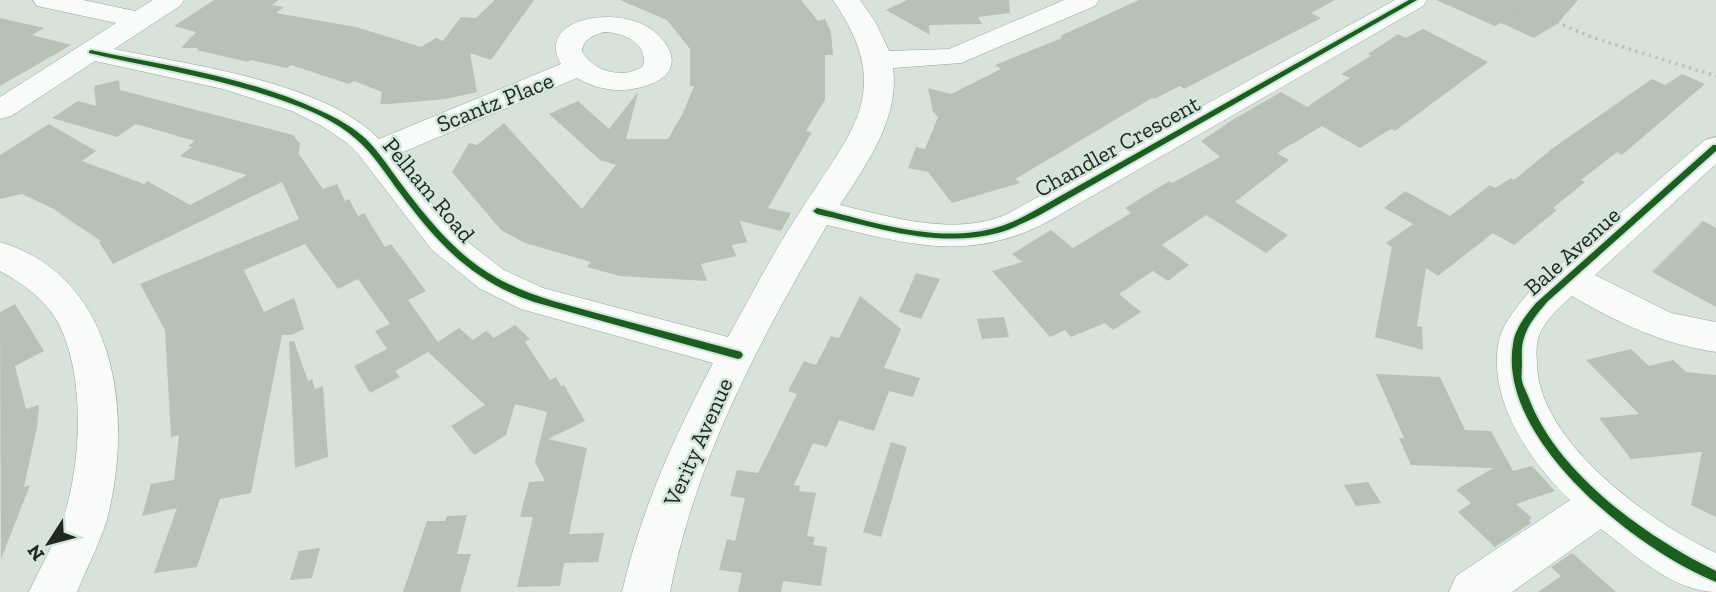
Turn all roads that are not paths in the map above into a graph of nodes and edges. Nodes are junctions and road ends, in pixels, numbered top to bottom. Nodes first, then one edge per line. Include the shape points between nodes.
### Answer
1 (46, 0) edge
2 (171, 0) edge
3 (846, 0) edge
4 (1086, 0) edge
5 (1413, 0) edge
6 (139, 20) junction
7 (90, 52) junction
8 (877, 60) junction
9 (578, 68) dead end
10 (0, 110) edge
11 (1716, 147) edge
12 (374, 153) junction
13 (817, 211) junction
14 (0, 255) edge
15 (1570, 277) junction
16 (1716, 337) edge
17 (738, 355) junction
18 (1603, 503) junction
19 (1711, 581) edge
20 (53, 592) edge
21 (646, 592) edge
22 (1473, 592) edge

1 - 6 street
2 - 6 street
3 - 8 street, Verity Avenue via 861,17
4 - 8 street via 951,57
5 - 13 street, Chandler Crescent via 1035,214 991,232 962,237 932,235
6 - 7 street
7 - 10 street
7 - 12 street, Pelham Road via 227,83 313,109 357,136
8 - 13 street, Verity Avenue via 880,81 863,141
9 - 12 street, Scantz Place
11 - 15 street, Bale Avenue
12 - 17 street, Pelham Road via 464,262 503,287
13 - 17 street, Verity Avenue
14 - 20 street via 53,289 80,328 96,378 97,439 88,509
15 - 16 street via 1661,326
15 - 18 street, Bale Avenue via 1531,314 1517,346 1519,388 1542,436
17 - 21 street, Verity Avenue via 690,451 663,521
18 - 19 street, Bale Avenue
18 - 22 street

